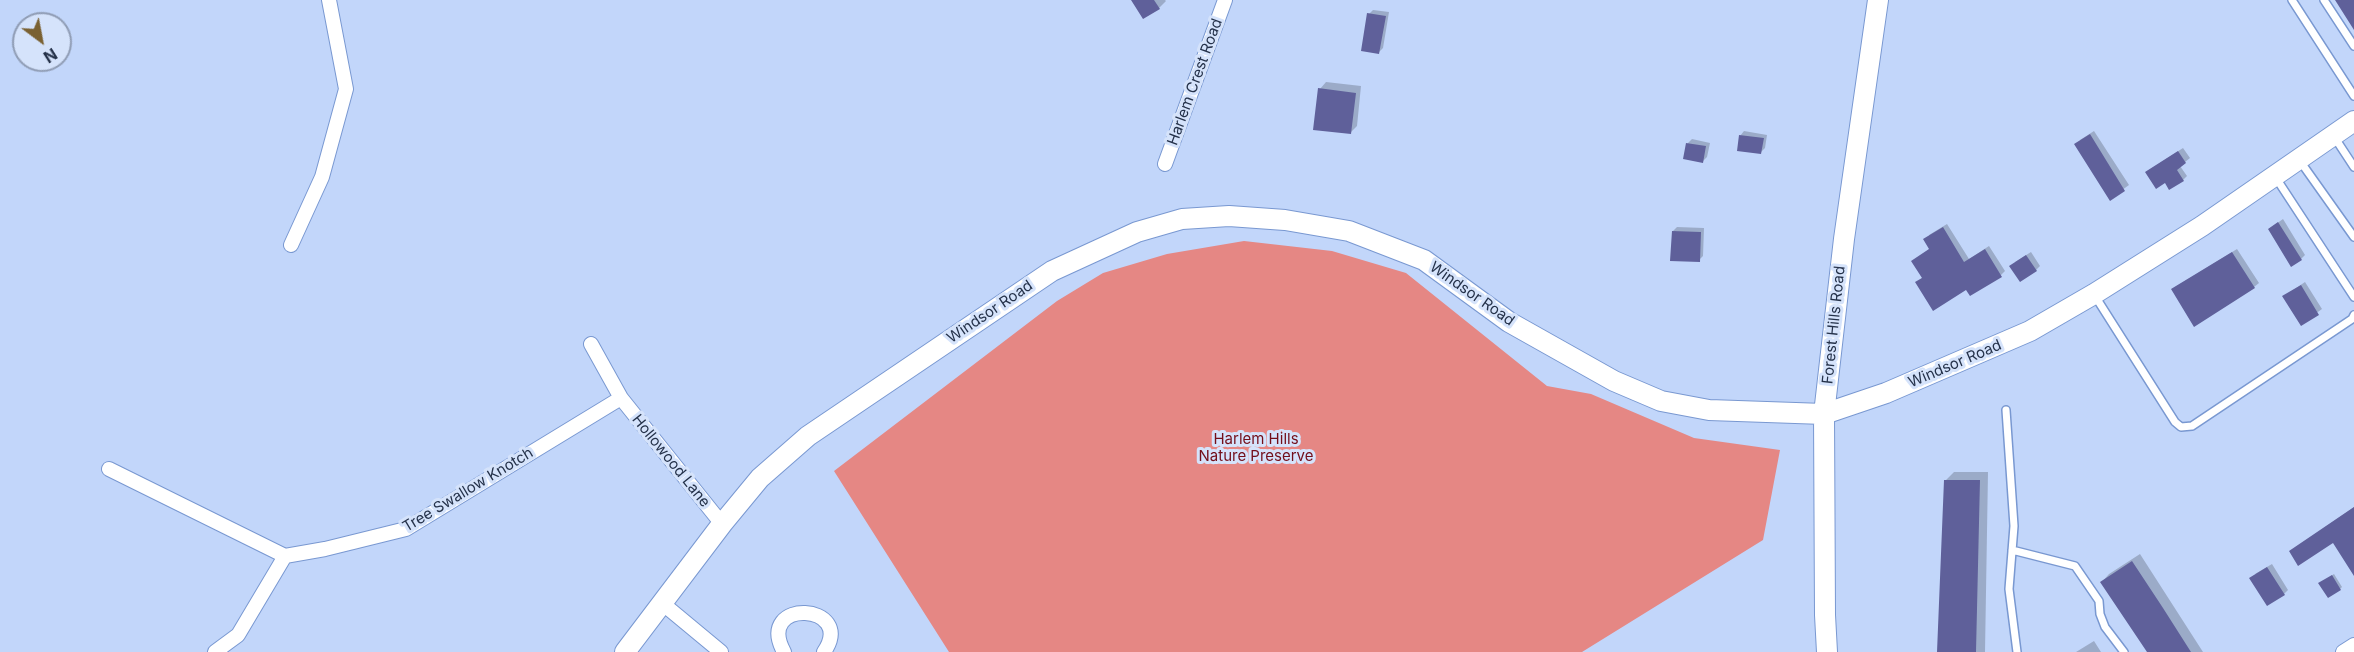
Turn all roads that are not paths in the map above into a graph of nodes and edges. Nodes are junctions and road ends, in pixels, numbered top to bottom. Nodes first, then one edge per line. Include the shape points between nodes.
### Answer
1 (329, 0) edge
2 (1225, 0) edge
3 (1878, 0) edge
4 (2292, 0) edge
5 (2324, 0) edge
6 (2354, 46) edge
7 (2354, 96) edge
8 (2354, 121) edge
9 (2334, 136) junction
10 (2299, 160) junction
11 (1165, 164) dead end
12 (2354, 167) edge
13 (2275, 177) junction
14 (2354, 237) edge
15 (291, 245) dead end
16 (2094, 294) junction
17 (2354, 297) edge
18 (2354, 315) edge
19 (591, 344) dead end
20 (621, 398) junction
21 (2006, 410) dead end
22 (1824, 414) junction
23 (109, 469) dead end
24 (722, 524) junction
25 (2012, 550) junction
26 (285, 556) junction
27 (662, 603) junction
28 (2354, 645) edge
29 (782, 651) edge
30 (215, 652) edge
31 (625, 652) edge
32 (721, 652) edge
33 (824, 652) edge
34 (1827, 652) edge
35 (2017, 652) edge
36 (2124, 652) edge
37 (2343, 652) edge

1 - 15 street via 346,89 322,177
2 - 11 street, Harlem Crest Road
3 - 22 street, Forest Hills Road
4 - 7 lane
5 - 6 lane
8 - 9 street, Windsor Road
9 - 10 street, Windsor Road
9 - 12 lane
10 - 13 street, Windsor Road
10 - 14 lane
13 - 16 street, Windsor Road
13 - 17 lane
16 - 18 lane via 2181,427 2192,426
16 - 22 street, Windsor Road via 2000,345 1887,393
19 - 20 street, Hollowood Lane
20 - 24 street, Hollowood Lane
20 - 26 street, Tree Swallow Knotch via 406,530
21 - 25 lane via 2014,526
22 - 24 street, Windsor Road via 1709,410 1661,401 1614,381 1509,322 1424,260 1349,231 1263,218 1182,219 1137,232 1052,271 808,436 760,478
22 - 34 street, Forest Hills Road
23 - 26 street
24 - 27 street, Windsor Road
25 - 35 lane via 2009,589
25 - 36 lane via 2075,566 2098,601 2105,627
26 - 30 street via 238,634
27 - 31 street, Windsor Road
27 - 32 street
28 - 37 street
29 - 33 street via 779,633 783,622 799,612 810,612 819,616 829,630

